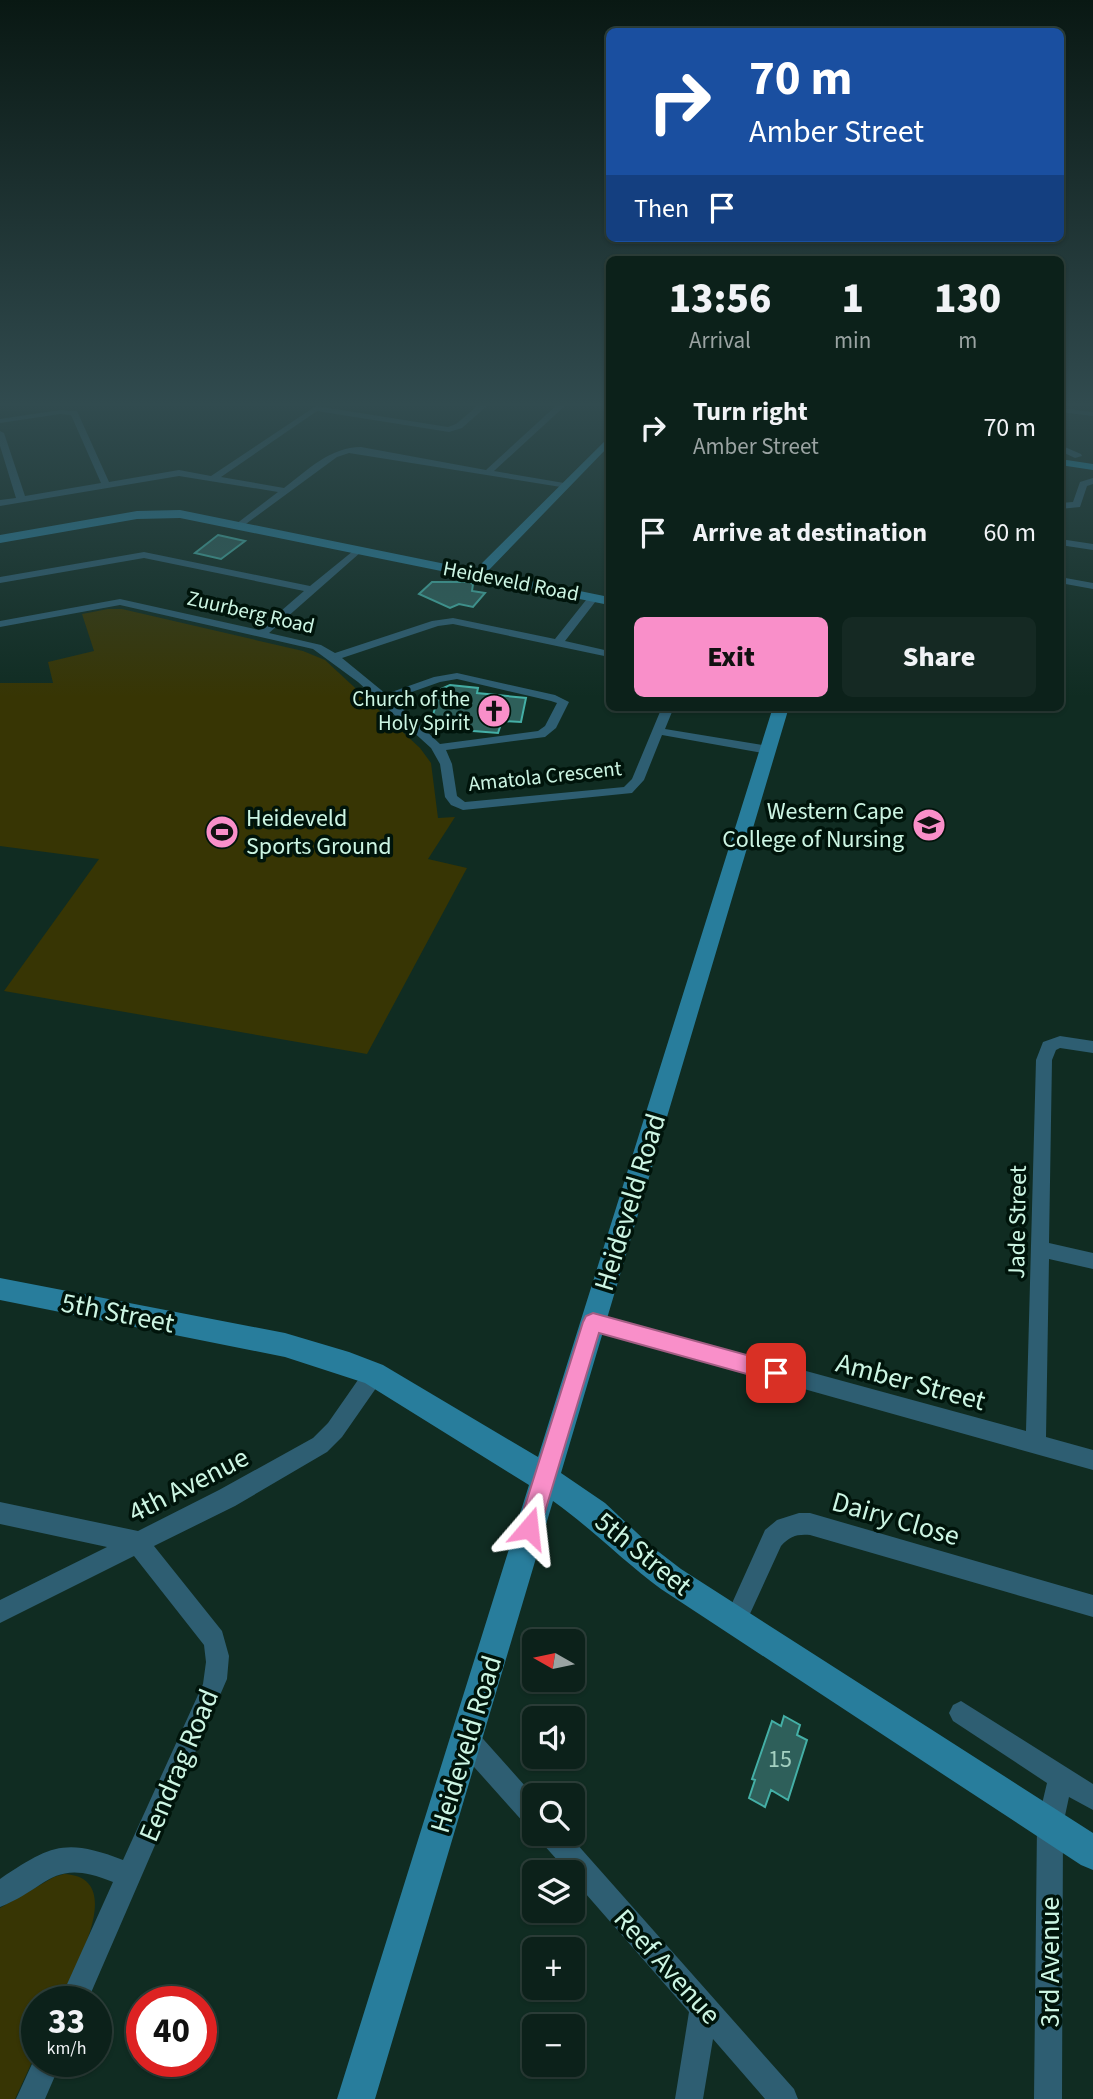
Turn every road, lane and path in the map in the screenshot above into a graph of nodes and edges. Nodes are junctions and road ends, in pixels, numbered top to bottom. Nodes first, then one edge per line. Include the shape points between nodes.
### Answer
1 (273, 501) edge
2 (549, 501) edge
3 (239, 526) junction
4 (0, 539) edge
5 (1064, 543) edge
6 (1093, 547) edge
7 (358, 550) junction
8 (478, 574) junction
9 (0, 580) edge
10 (1064, 581) edge
11 (1093, 586) edge
12 (312, 590) junction
13 (594, 597) junction
14 (606, 600) edge
15 (0, 624) edge
16 (262, 633) junction
17 (558, 643) junction
18 (606, 653) edge
19 (335, 657) junction
20 (383, 699) junction
21 (666, 711) edge
22 (780, 711) edge
23 (658, 731) junction
24 (438, 748) junction
25 (768, 750) junction
26 (1093, 1047) edge
27 (1041, 1249) junction
28 (1093, 1261) edge
29 (0, 1289) edge
30 (593, 1322) junction
31 (374, 1374) junction
32 (1036, 1444) junction
33 (1093, 1460) edge
34 (545, 1479) junction
35 (0, 1513) edge
36 (137, 1542) junction
37 (1093, 1606) edge
38 (0, 1612) edge
39 (735, 1621) junction
40 (961, 1713) dead end
41 (467, 1740) junction
42 (1061, 1777) junction
43 (1093, 1798) edge
44 (522, 1802) edge
45 (1049, 1825) junction
46 (562, 1846) edge
47 (1093, 1853) edge
48 (130, 1875) junction
49 (0, 1894) edge
50 (80, 1986) edge
51 (704, 2006) junction
52 (40, 2077) edge
53 (30, 2099) edge
54 (356, 2099) edge
55 (688, 2099) edge
56 (785, 2099) edge
57 (1048, 2099) edge

1 - 3 street
2 - 8 street
3 - 4 street, Heideveld Road via 180,514 148,514
3 - 7 street, Heideveld Road
5 - 6 street
7 - 8 street, Heideveld Road
7 - 12 street
8 - 13 street, Heideveld Road
9 - 12 street via 144,555
10 - 11 street
12 - 16 street
13 - 14 street, Heideveld Road
13 - 17 street
15 - 16 street, Zuurberg Road via 120,602
16 - 19 street, Zuurberg Road via 308,643
17 - 18 street
17 - 19 street via 445,621
19 - 20 street, Zuurberg Road
20 - 24 street, Zuurberg Road
20 - 24 street via 457,676 563,702 550,728 541,734
21 - 23 street, Amatola Crescent
22 - 25 street, Heideveld Road
23 - 24 street, Amatola Crescent via 635,785 628,790 473,806 451,797
23 - 25 street
25 - 30 street, Heideveld Road
26 - 27 street, Jade Street via 1067,1041 1056,1042 1046,1051
27 - 28 street
27 - 32 street, Jade Street
29 - 31 street, 5th Street via 285,1345
30 - 32 street, Amber Street
30 - 34 street, Heideveld Road
31 - 34 street, 5th Street
31 - 36 street, 4th Avenue via 320,1445
32 - 33 street, Amber Street
34 - 39 street, 5th Street via 596,1513 671,1579
34 - 41 street, Heideveld Road
35 - 36 street
36 - 38 street, 4th Avenue
36 - 48 street, Eendrag Road via 214,1639 218,1659 214,1685
37 - 39 street, Dairy Close via 795,1523 783,1526 774,1538
39 - 45 street, 5th Street
40 - 42 street
41 - 44 street
41 - 54 street, Heideveld Road
42 - 43 street
42 - 45 street, 3rd Avenue
45 - 47 street, 5th Street
45 - 57 street, 3rd Avenue
46 - 51 street, Reef Avenue
48 - 49 street via 83,1858 70,1858
48 - 50 street, Eendrag Road
51 - 55 street
51 - 56 street, Reef Avenue
52 - 53 street

